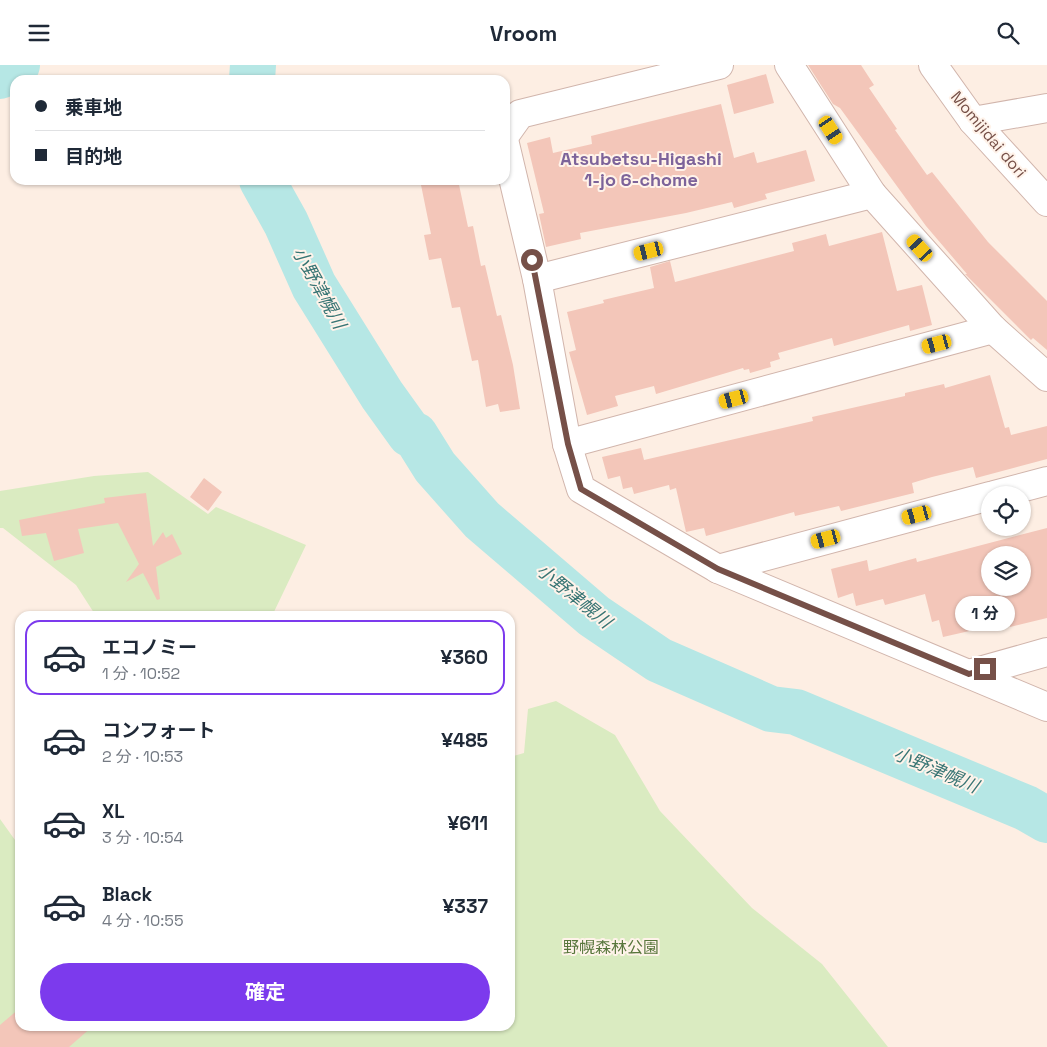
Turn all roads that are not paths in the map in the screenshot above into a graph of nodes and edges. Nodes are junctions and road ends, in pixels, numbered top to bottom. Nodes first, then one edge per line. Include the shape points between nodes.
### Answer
1 (719, 65) edge
2 (789, 65) edge
3 (933, 65) edge
4 (680, 70) edge
5 (1047, 108) edge
6 (973, 121) junction
7 (510, 128) edge
8 (510, 166) edge
9 (872, 194) junction
10 (1047, 202) edge
11 (537, 279) junction
12 (993, 329) junction
13 (1047, 377) edge
14 (568, 444) junction
15 (1047, 481) edge
16 (1028, 486) edge
17 (981, 498) edge
18 (718, 569) junction
19 (1047, 652) edge
20 (969, 674) junction
21 (1047, 707) edge

1 - 4 street
2 - 9 street
3 - 6 street, Momijidai dori
4 - 7 street via 520,114
5 - 6 street
6 - 10 street, Momijidai dori
8 - 11 street
9 - 11 street
9 - 12 street
11 - 14 street
12 - 13 street
12 - 14 street
14 - 18 street via 581,489
15 - 16 street
17 - 18 street
18 - 20 street
19 - 20 street
20 - 21 street

